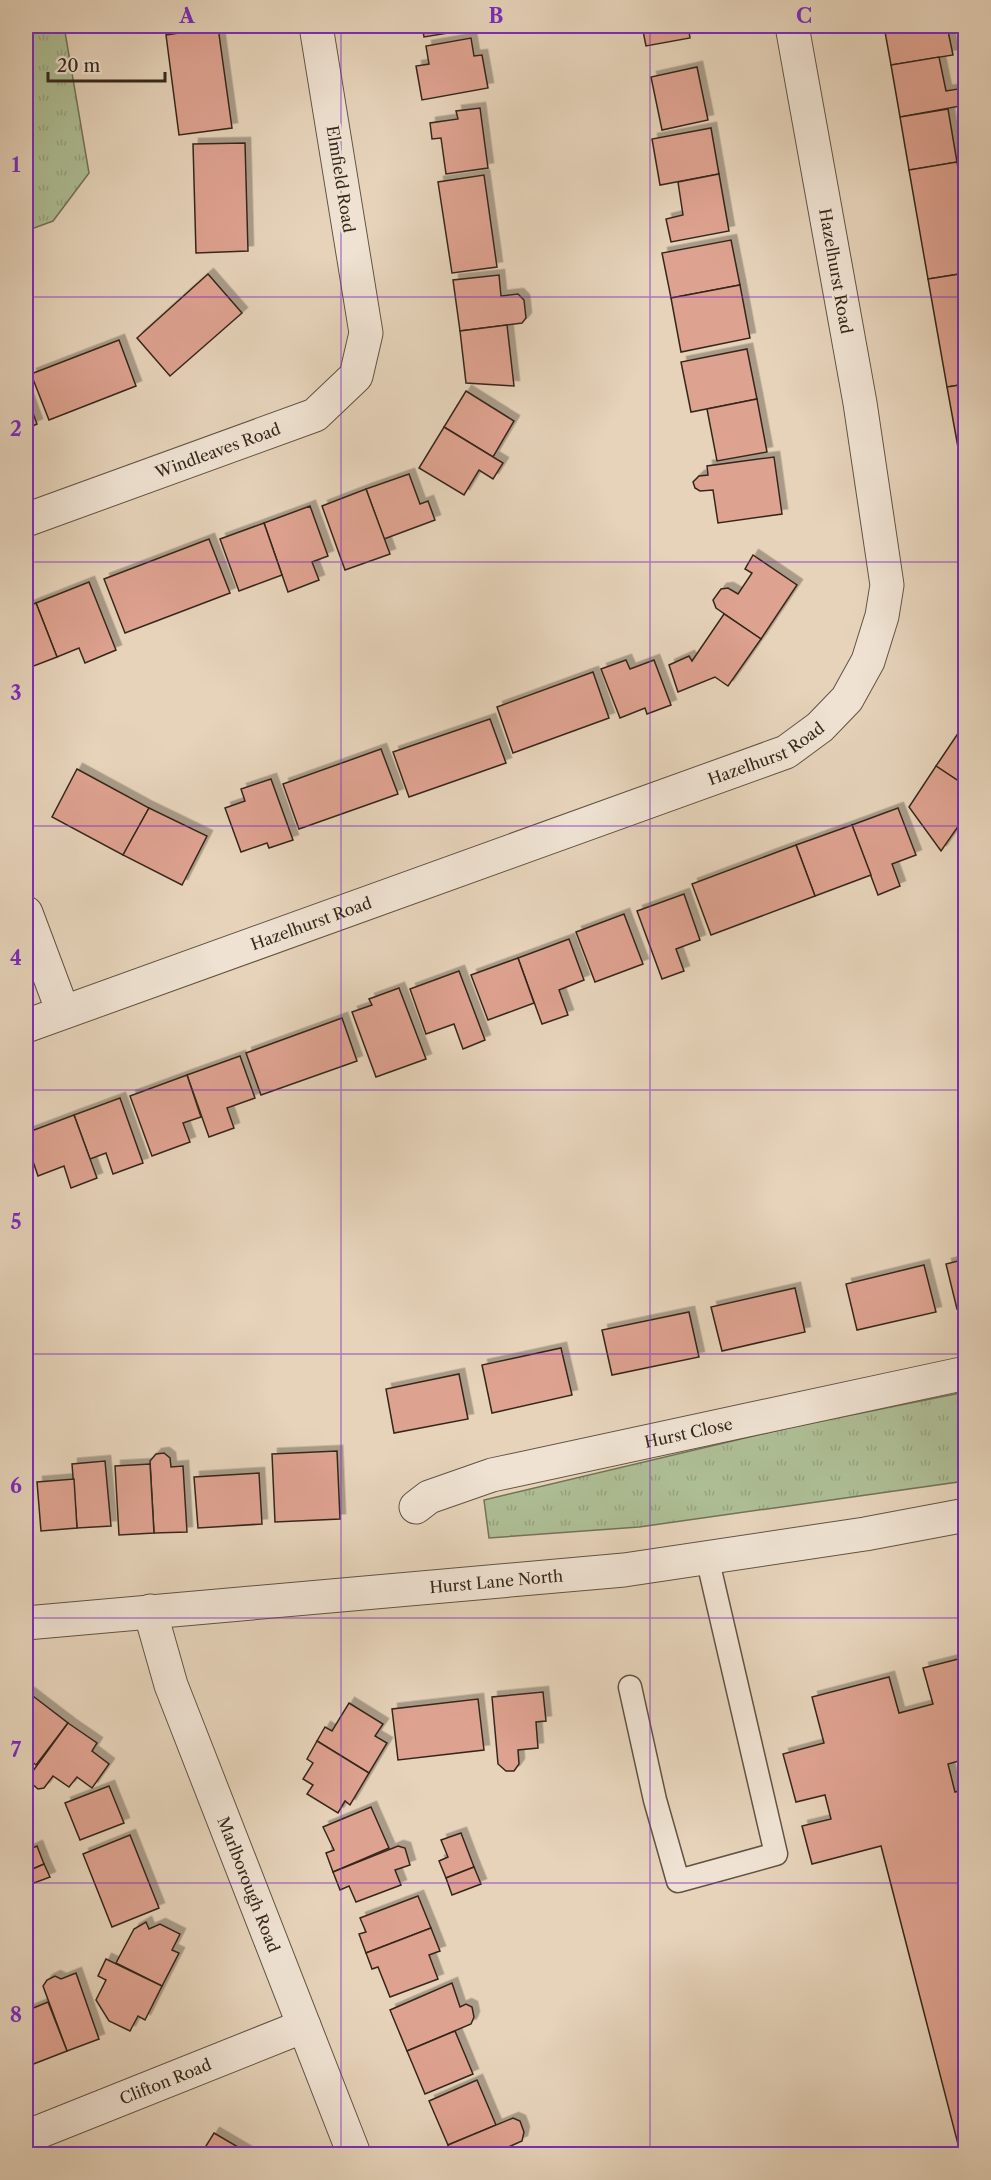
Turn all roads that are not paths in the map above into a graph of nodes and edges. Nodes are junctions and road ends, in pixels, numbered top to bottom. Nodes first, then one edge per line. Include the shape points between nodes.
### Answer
1 (316, 26) edge
2 (792, 26) edge
3 (366, 333) joint
4 (26, 520) edge
5 (26, 913) edge
6 (63, 1012) junction
7 (26, 1026) edge
8 (966, 1373) edge
9 (416, 1508) dead end
10 (966, 1515) edge
11 (707, 1557) junction
12 (150, 1611) junction
13 (26, 1623) edge
14 (630, 1687) dead end
15 (304, 2026) junction
16 (26, 2137) edge
17 (354, 2154) edge

1 - 3 street, Elmfield Road
2 - 6 street, Hazelhurst Road via 860,403 887,585 868,662 847,699 820,727 786,752
3 - 4 street, Windleaves Road via 356,376 315,415
5 - 6 street
6 - 7 street, Hazelhurst Road
8 - 9 street, Hurst Close via 492,1475 429,1497
10 - 11 street, Hurst Lane North
11 - 12 street, Hurst Lane North via 624,1570
11 - 14 lane via 776,1854 678,1881
12 - 13 street, Hurst Lane North
12 - 15 street, Marlborough Road via 171,1685
15 - 16 street, Clifton Road
15 - 17 street, Marlborough Road

